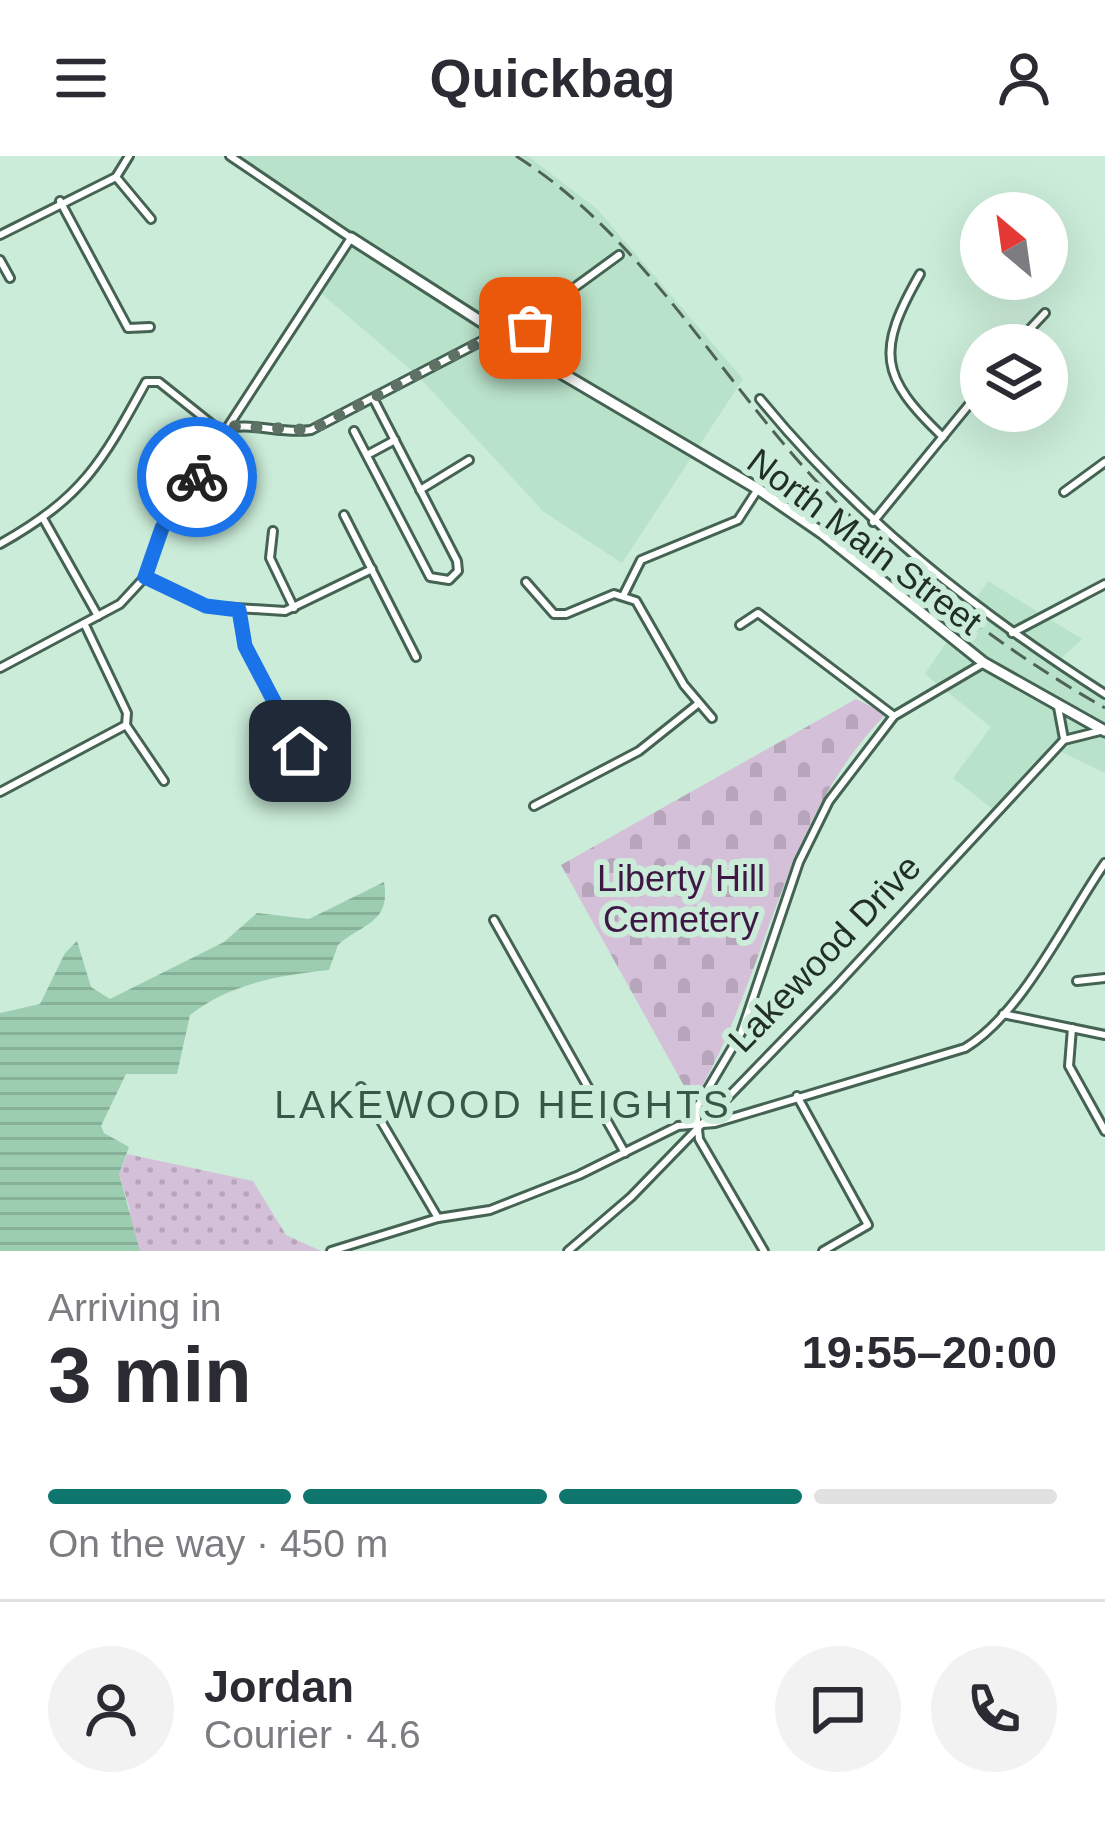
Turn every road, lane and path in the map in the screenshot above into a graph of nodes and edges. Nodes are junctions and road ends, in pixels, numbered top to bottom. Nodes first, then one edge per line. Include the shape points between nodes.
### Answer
1 (129, 156) edge
2 (230, 156) edge
3 (116, 177) junction
4 (60, 201) junction
5 (151, 219) dead end
6 (0, 236) edge
7 (351, 238) junction
8 (619, 255) dead end
9 (0, 260) edge
10 (920, 274) dead end
11 (10, 278) dead end
12 (1045, 313) dead end
13 (1035, 324) edge
14 (150, 327) dead end
15 (497, 333) junction
16 (516, 345) junction
17 (373, 398) junction
18 (760, 399) dead end
19 (960, 416) edge
20 (232, 426) junction
21 (354, 431) dead end
22 (943, 437) junction
23 (395, 440) junction
24 (367, 455) junction
25 (470, 460) dead end
26 (1105, 462) edge
27 (758, 489) junction
28 (421, 490) junction
29 (1064, 492) dead end
30 (344, 515) dead end
31 (44, 520) junction
32 (872, 523) junction
33 (273, 531) dead end
34 (0, 544) edge
35 (372, 569) junction
36 (145, 577) junction
37 (526, 581) dead end
38 (1105, 584) edge
39 (625, 594) junction
40 (294, 608) junction
41 (239, 610) junction
42 (98, 616) junction
43 (86, 625) junction
44 (740, 625) dead end
45 (1012, 633) junction
46 (416, 657) dead end
47 (984, 663) junction
48 (0, 668) edge
49 (1105, 694) edge
50 (699, 703) junction
51 (1058, 707) junction
52 (894, 716) junction
53 (712, 718) dead end
54 (126, 725) junction
55 (1104, 730) edge
56 (1064, 740) junction
57 (300, 751) dead end
58 (164, 781) dead end
59 (0, 792) edge
60 (534, 806) dead end
61 (1105, 863) edge
62 (494, 920) dead end
63 (1105, 978) edge
64 (1077, 981) dead end
65 (1004, 1014) junction
66 (1072, 1028) junction
67 (1105, 1035) edge
68 (361, 1087) dead end
69 (797, 1096) junction
70 (696, 1125) junction
71 (1105, 1131) edge
72 (625, 1153) junction
73 (438, 1218) junction
74 (342, 1249) edge
75 (331, 1251) edge
76 (568, 1251) edge
77 (764, 1251) edge
78 (823, 1251) edge

1 - 3 street
2 - 7 street
3 - 4 street
3 - 5 street
4 - 6 street
4 - 14 street via 128,328
7 - 15 main road, North Main Street
7 - 20 street
8 - 16 street via 556,301
9 - 11 street
10 - 22 street via 891,327 890,351 904,400
12 - 13 street
15 - 16 main road, North Main Street
15 - 17 street
16 - 27 main road, North Main Street
17 - 20 street via 311,430
17 - 23 street
18 - 32 street
19 - 22 street
20 - 31 street via 219,430 159,382 146,382 86,482
20 - 36 street via 162,528
21 - 24 street
22 - 32 street
23 - 24 street
23 - 28 street
24 - 28 street via 437,582 458,571
25 - 28 street
26 - 29 street
27 - 39 street via 738,520 641,560
27 - 47 main road, North Main Street
30 - 35 street
31 - 34 street
31 - 42 street
32 - 45 street
33 - 40 street via 270,558
35 - 40 street
35 - 46 street
36 - 41 street via 206,606
36 - 42 street
37 - 39 street via 554,614
38 - 45 street
39 - 50 street via 644,609
40 - 41 street
41 - 57 street via 245,646
42 - 43 street
43 - 48 street
43 - 54 street
44 - 52 street via 758,613
45 - 49 street
47 - 51 main road, North Main Street
47 - 52 street
50 - 53 street
50 - 60 street via 639,751
51 - 55 main road, North Main Street
51 - 56 street
52 - 70 street via 814,826 741,1033 696,1109
54 - 58 street
54 - 59 street
55 - 56 street
56 - 70 street, Lakewood Drive
61 - 65 street
62 - 72 street
63 - 64 street
65 - 66 street
65 - 69 street via 964,1048
66 - 67 street
66 - 71 street via 1070,1066
68 - 73 street
69 - 70 street
69 - 78 street via 868,1226
70 - 72 street
70 - 76 street, Lakewood Drive
70 - 77 street
72 - 73 street via 490,1210
73 - 74 street
74 - 75 street

